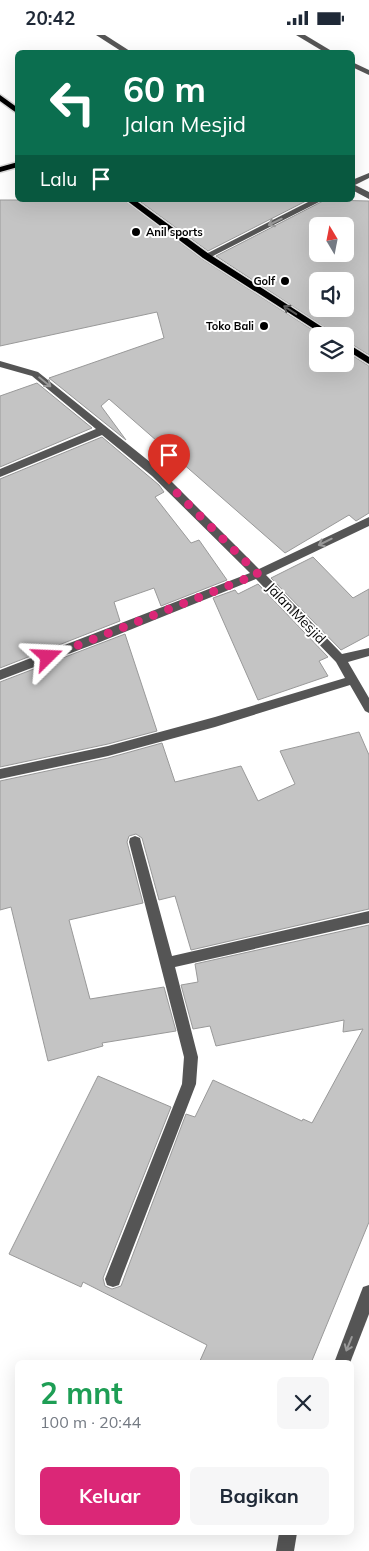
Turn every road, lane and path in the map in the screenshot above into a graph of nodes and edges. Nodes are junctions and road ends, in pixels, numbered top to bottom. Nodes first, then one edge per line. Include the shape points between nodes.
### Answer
1 (100, 35) edge
2 (300, 35) edge
3 (125, 50) edge
4 (327, 50) edge
5 (355, 66) edge
6 (369, 73) edge
7 (0, 97) edge
8 (15, 110) edge
9 (15, 165) edge
10 (0, 170) edge
11 (369, 175) edge
12 (355, 183) edge
13 (355, 187) edge
14 (369, 195) edge
15 (133, 202) edge
16 (315, 202) edge
17 (206, 256) junction
18 (317, 327) edge
19 (354, 351) edge
20 (369, 361) edge
21 (0, 364) edge
22 (104, 430) junction
23 (0, 473) edge
24 (369, 521) edge
25 (258, 574) junction
26 (369, 652) edge
27 (340, 659) junction
28 (0, 675) edge
29 (352, 680) junction
30 (369, 708) edge
31 (0, 774) edge
32 (136, 842) dead end
33 (369, 917) edge
34 (166, 963) junction
35 (113, 1279) dead end
36 (369, 1293) edge
37 (364, 1323) edge
38 (344, 1360) edge
39 (288, 1535) edge
40 (284, 1551) edge

1 - 3 street
2 - 4 street
5 - 6 street
7 - 8 main road
9 - 10 main road
11 - 12 street
13 - 14 street
15 - 17 main road
16 -> 17 street
18 -> 17 main road
19 - 20 main road
21 -> 22 street, Jalan Mesjid via 35,374
22 - 23 street
22 - 25 street, Jalan Mesjid via 156,473
24 -> 25 street
25 - 27 street, Jalan Mesjid
25 - 28 street
26 - 27 street
27 - 29 street, Jalan Mesjid
29 - 30 street, Jalan Mesjid
29 - 31 street via 108,751
32 - 34 street
33 - 34 street
34 - 35 street via 191,1057 189,1084
36 - 37 street
37 -> 38 street
39 - 40 street

